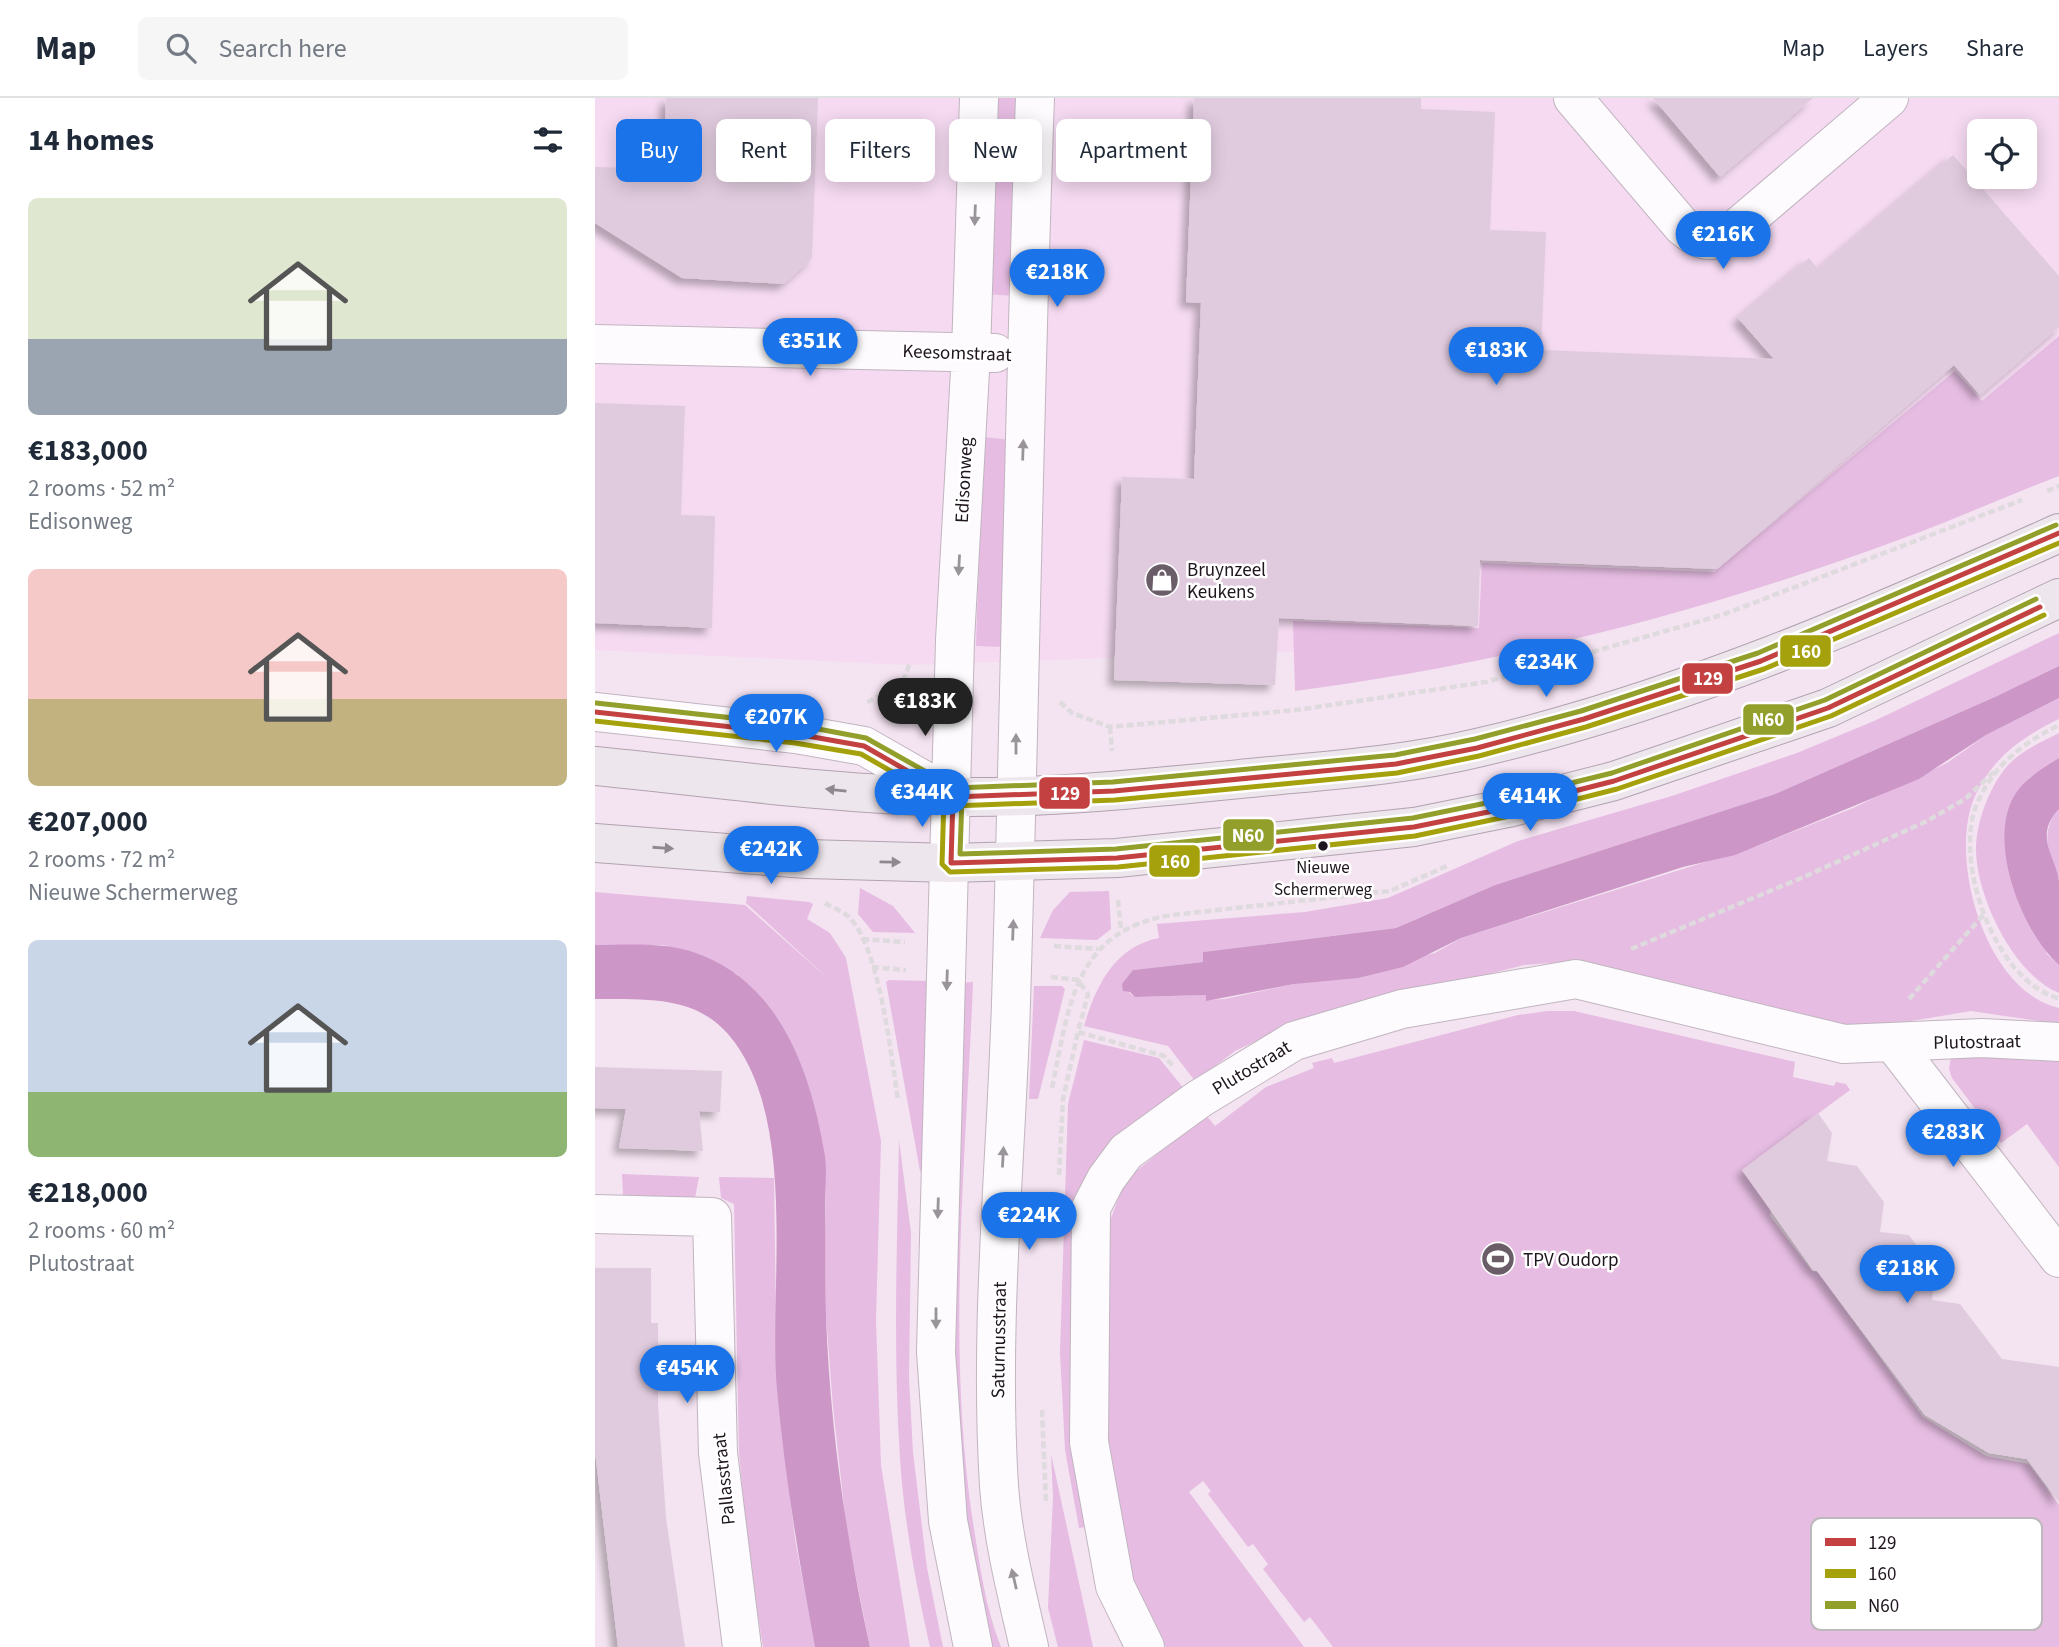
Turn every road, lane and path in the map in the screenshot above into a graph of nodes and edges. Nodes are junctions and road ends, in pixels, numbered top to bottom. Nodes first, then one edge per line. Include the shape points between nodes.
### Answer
1 (979, 98) edge
2 (1035, 98) edge
3 (1573, 98) edge
4 (1889, 98) edge
5 (595, 344) edge
6 (971, 353) junction
7 (1026, 354) junction
8 (2059, 486) edge
9 (2059, 533) edge
10 (2059, 598) edge
11 (595, 712) edge
12 (2059, 725) edge
13 (1110, 727) dead end
14 (595, 766) edge
15 (1996, 770) junction
16 (953, 797) junction
17 (1016, 797) junction
18 (595, 843) edge
19 (1016, 862) junction
20 (951, 863) junction
21 (1985, 913) junction
22 (849, 918) dead end
23 (1121, 930) dead end
24 (1098, 949) dead end
25 (872, 967) dead end
26 (1576, 979) junction
27 (2050, 996) dead end
28 (2059, 1042) edge
29 (1884, 1044) junction
30 (595, 1214) edge
31 (2059, 1258) edge
32 (742, 1647) edge
33 (973, 1647) edge
34 (1029, 1647) edge
35 (1145, 1647) edge

1 -> 6 street, Edisonweg
2 - 7 street
3 - 4 street via 1682,226 1698,240 1717,242
5 - 6 street, Keesomstraat
6 - 7 street, Keesomstraat
6 -> 16 street, Edisonweg via 955,640
17 -> 7 street
8 - 13 path via 1722,615 1486,682 1297,710
9 - 17 main road via 1761,661 1584,719 1477,748 1396,764
10 - 19 main road via 1828,708 1614,781 1509,808 1415,827 1117,858
11 - 16 street via 864,746
12 - 15 path via 2027,741
16 -> 14 main road
15 - 21 path via 1976,807 1969,852
15 - 26 path via 1965,799 1927,821 1637,946
16 - 17 main road
16 - 20 street, Edisonweg
17 - 19 street
18 -> 20 main road via 807,859
19 - 20 main road
34 -> 19 street, Saturnusstraat via 999,1488 996,1349
20 -> 33 street via 936,1250 937,1405 948,1521
21 - 27 path via 2010,964
21 - 29 path
22 - 25 path
23 - 24 path
26 - 29 street, Plutostraat via 1844,1044
26 - 35 street, Plutostraat via 1402,1009 1294,1041 1199,1099 1126,1152 1106,1179 1091,1208 1089,1442 1115,1586
28 - 29 street, Plutostraat via 1982,1038
29 - 31 street, Plutostraat
30 - 32 street, Pallasstraat via 712,1217 718,1453

